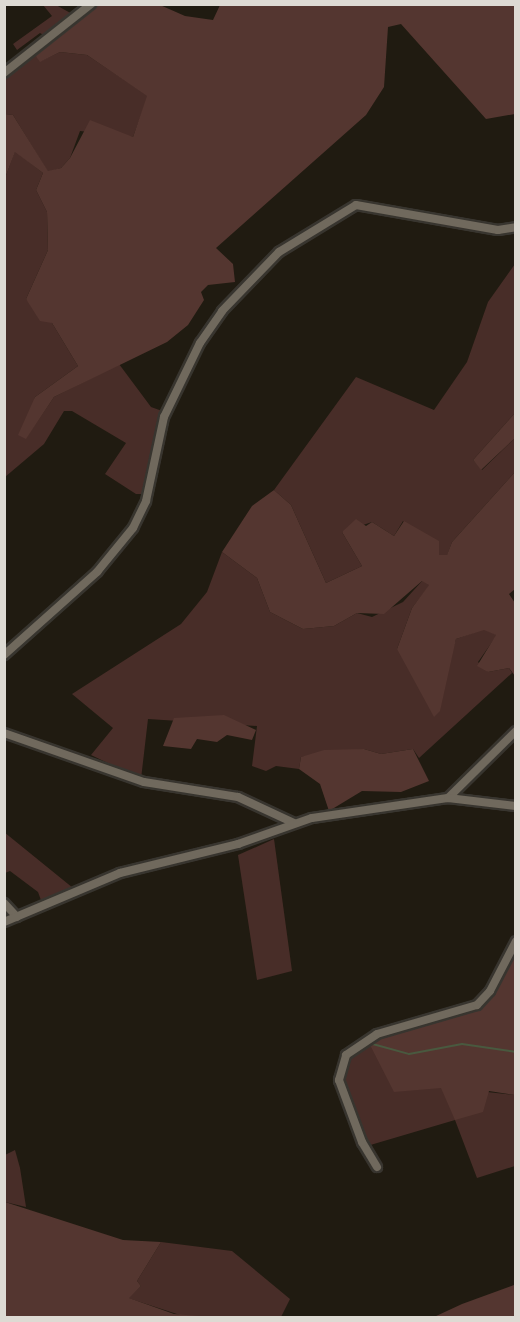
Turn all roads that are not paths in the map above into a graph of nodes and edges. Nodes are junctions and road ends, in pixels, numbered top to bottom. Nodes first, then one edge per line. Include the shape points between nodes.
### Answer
1 (91, 4) edge
2 (4, 73) edge
3 (516, 227) edge
4 (4, 655) edge
5 (516, 731) edge
6 (4, 733) edge
7 (448, 798) junction
8 (516, 806) edge
9 (294, 824) junction
10 (4, 903) edge
11 (17, 917) junction
12 (4, 922) edge
13 (516, 941) edge
14 (377, 1167) dead end

1 - 2 street
3 - 4 street via 498,230 356,206 279,252 222,311 200,344 164,417 146,501 133,528 98,572
5 - 7 street
6 - 9 street via 144,782 238,797
7 - 8 street
7 - 9 street
9 - 11 street via 238,844 120,873
10 - 11 street
11 - 12 street
13 - 14 street via 490,990 477,1005 377,1034 345,1055 339,1080 362,1142

